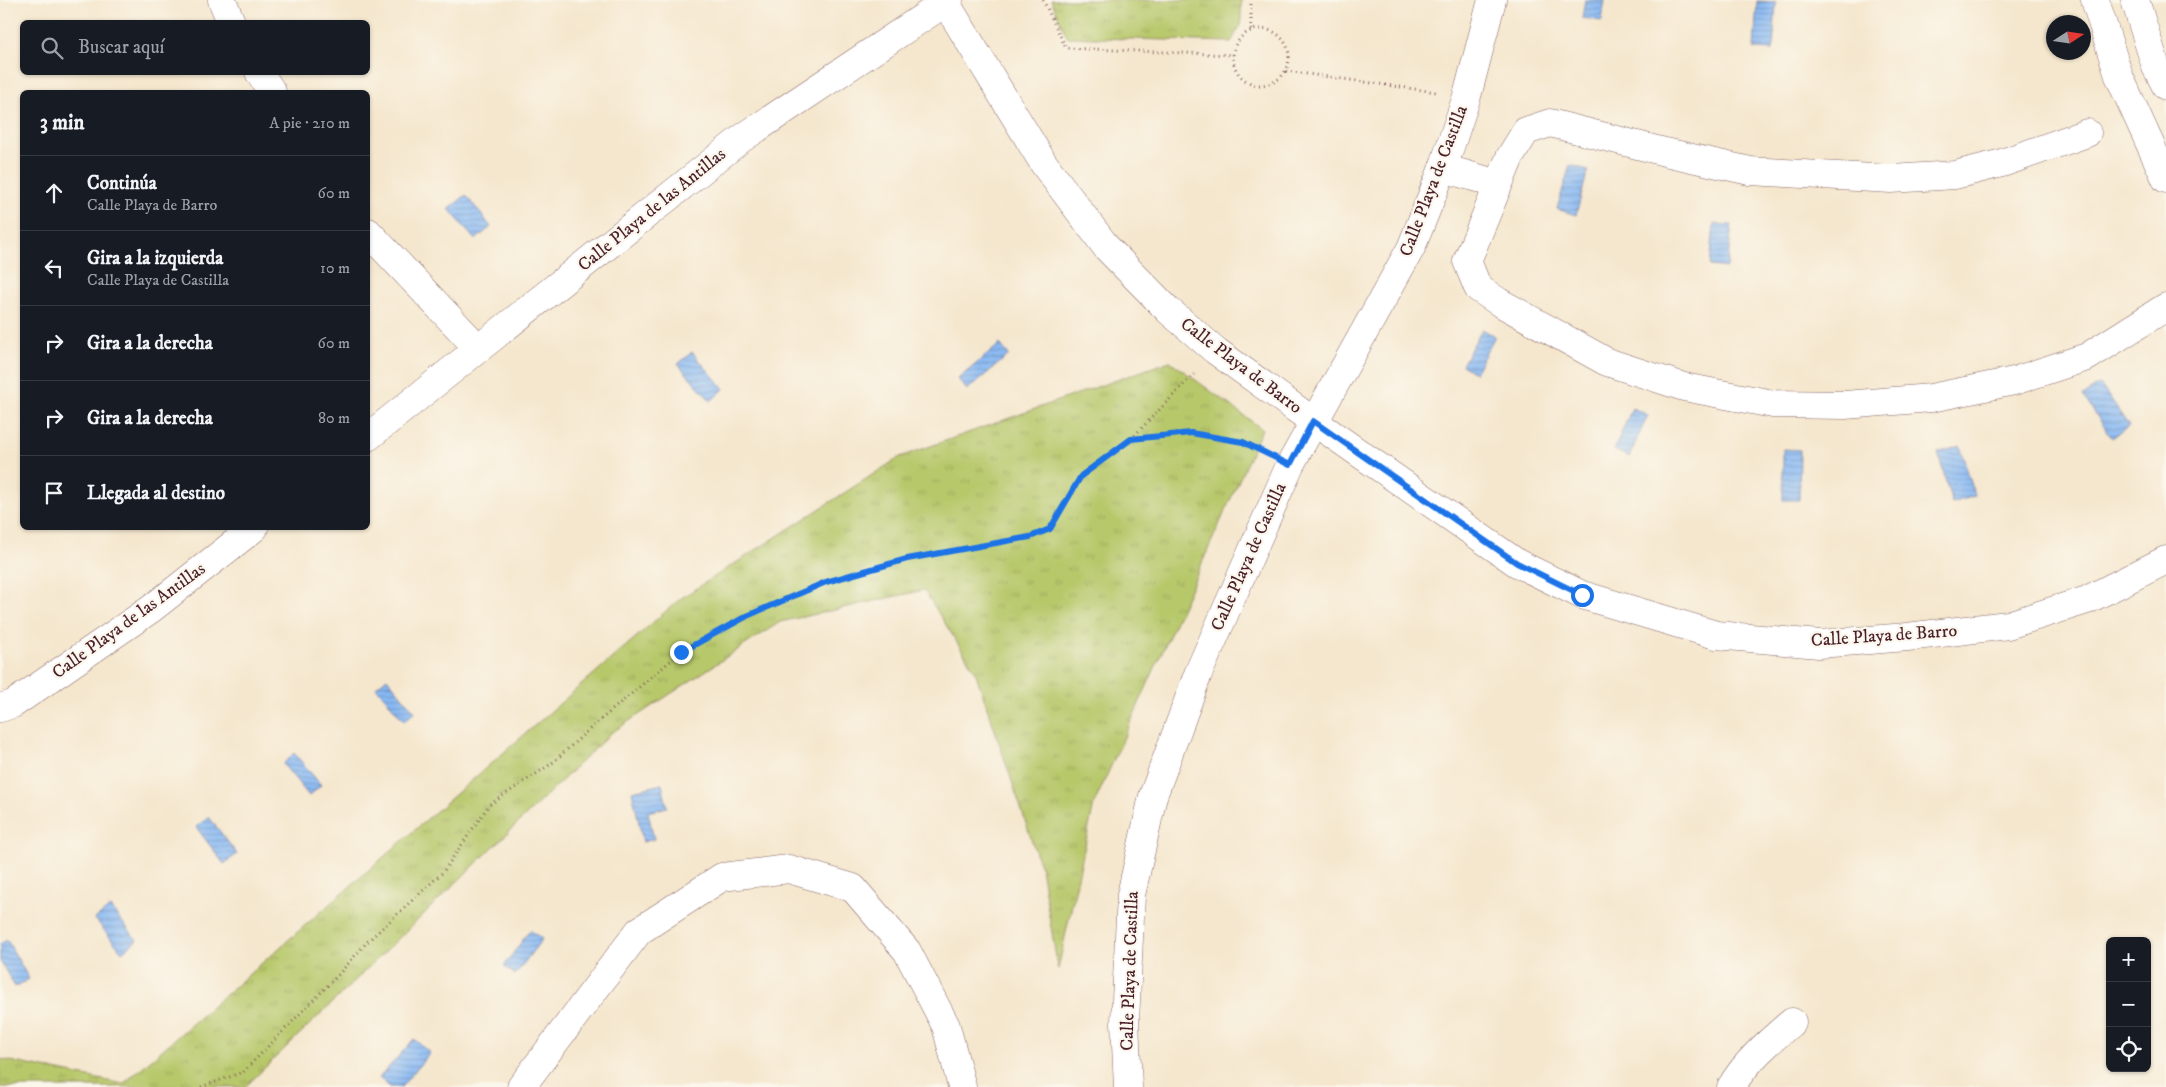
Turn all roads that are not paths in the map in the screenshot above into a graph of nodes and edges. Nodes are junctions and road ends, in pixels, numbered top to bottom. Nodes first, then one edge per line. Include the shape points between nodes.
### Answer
1 (222, 0) edge
2 (1492, 0) edge
3 (2095, 0) edge
4 (2134, 0) edge
5 (946, 1) edge
6 (229, 20) edge
7 (261, 75) edge
8 (2166, 86) edge
9 (271, 90) edge
10 (2087, 133) dead end
11 (1444, 168) junction
12 (2166, 179) edge
13 (1498, 184) junction
14 (370, 234) edge
15 (2166, 307) edge
16 (478, 348) junction
17 (1313, 421) junction
18 (370, 434) edge
19 (251, 530) edge
20 (2166, 560) edge
21 (0, 708) edge
22 (1792, 1022) dead end
23 (946, 1026) junction
24 (521, 1087) edge
25 (948, 1087) edge
26 (962, 1087) edge
27 (1128, 1087) edge
28 (1731, 1087) edge

1 - 6 street
2 - 11 street, Calle Playa de Castilla
3 - 12 street via 2119,76
4 - 8 street via 2156,67
5 - 16 street, Calle Playa de las Antillas via 741,139
5 - 17 street, Calle Playa de Barro via 1044,164 1107,248 1168,310 1216,351
7 - 9 street
10 - 13 street via 2002,163 1955,175 1891,179 1750,171 1550,123 1526,131
11 - 13 street
11 - 17 street, Calle Playa de Castilla via 1411,248
13 - 15 street via 1468,262 1478,288 1607,362 1684,387 1773,404 1845,405 1931,398 2014,382 2087,357
14 - 16 street
16 - 18 street, Calle Playa de las Antillas
17 - 20 street, Calle Playa de Barro via 1517,563 1582,595 1716,635 1819,644 2008,625 2087,600
17 - 27 street, Calle Playa de Castilla via 1290,465 1198,674 1154,796 1130,895 1125,1022
19 - 21 street, Calle Playa de las Antillas via 151,609 13,704
22 - 28 street via 1762,1049
23 - 24 street via 907,951 853,888 789,869 722,877 639,931
23 - 25 street
23 - 26 street

